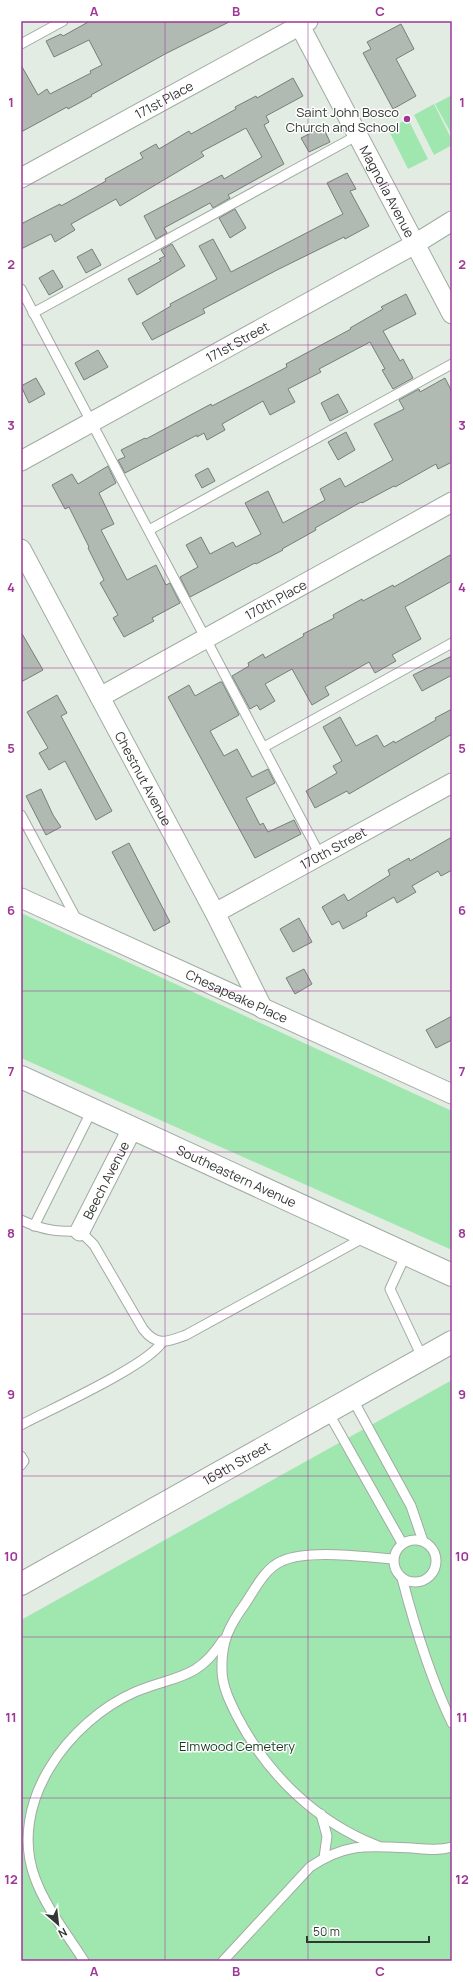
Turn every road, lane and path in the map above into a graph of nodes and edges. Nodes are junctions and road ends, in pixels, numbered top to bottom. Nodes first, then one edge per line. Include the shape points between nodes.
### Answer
1 (63, 21) edge
2 (302, 23) edge
3 (21, 44) edge
4 (358, 135) junction
5 (21, 178) edge
6 (452, 221) edge
7 (415, 244) junction
8 (21, 289) edge
9 (34, 313) junction
10 (452, 314) edge
11 (452, 364) edge
12 (92, 422) junction
13 (21, 461) edge
14 (452, 502) edge
15 (149, 530) junction
16 (21, 548) edge
17 (207, 638) junction
18 (452, 643) edge
19 (100, 697) junction
20 (264, 747) junction
21 (452, 783) edge
22 (21, 815) edge
23 (320, 855) junction
24 (21, 898) edge
25 (215, 913) junction
26 (79, 925) junction
27 (264, 1009) junction
28 (21, 1077) edge
29 (452, 1094) edge
30 (92, 1110) junction
31 (132, 1129) junction
32 (21, 1220) edge
33 (34, 1226) junction
34 (80, 1231) junction
35 (366, 1236) junction
36 (406, 1254) junction
37 (452, 1275) edge
38 (162, 1342) junction
39 (452, 1342) edge
40 (423, 1359) junction
41 (352, 1398) junction
42 (328, 1412) junction
43 (21, 1425) edge
44 (21, 1456) edge
45 (21, 1465) edge
46 (423, 1541) junction
47 (402, 1543) junction
48 (393, 1559) junction
49 (402, 1578) junction
50 (21, 1584) edge
51 (226, 1635) junction
52 (452, 1723) edge
53 (321, 1814) junction
54 (378, 1846) junction
55 (452, 1847) edge
56 (324, 1858) junction
57 (84, 1961) edge
58 (223, 1961) edge

1 - 3 lane
2 - 4 street, Magnolia Avenue
2 - 5 street, 171st Place
4 - 7 street, Magnolia Avenue
4 - 9 lane
6 - 7 street, 171st Street
7 - 10 street, Magnolia Avenue
7 - 12 street, 171st Street
8 - 9 lane
9 - 12 lane
11 - 15 lane
12 - 13 street, 171st Street
12 - 15 lane
14 - 17 street, 170th Place
15 - 17 lane
16 - 19 street, Chestnut Avenue
17 - 19 street, 170th Place
17 - 20 lane
18 - 20 lane
19 - 25 street, Chestnut Avenue
20 - 23 lane
21 - 23 street, 170th Street
22 - 26 lane
23 - 25 street, 170th Street
24 - 26 street, Chesapeake Place
25 - 27 street, Chestnut Avenue
26 - 27 street, Chesapeake Place
27 - 29 street, Chesapeake Place
28 - 30 street, Southeastern Avenue
30 - 31 street, Southeastern Avenue
30 - 33 lane
31 - 34 street, Beech Avenue
31 - 35 street, Southeastern Avenue
32 - 33 lane
33 - 34 lane via 52,1231
34 - 38 lane via 94,1245 143,1330 154,1340
35 - 36 street, Southeastern Avenue
35 - 38 lane via 186,1335
36 - 37 street, Southeastern Avenue
36 - 40 lane via 390,1289
38 - 43 lane via 158,1349 135,1365
39 - 40 street, 169th Street
40 - 41 street, 169th Street
41 - 42 street, 169th Street
41 - 46 lane via 411,1506
42 - 47 lane
42 - 50 street, 169th Street
44 - 45 lane via 24,1461
46 - 47 lane via 409,1540
46 - 49 lane via 434,1550 434,1571 416,1582
47 - 48 lane
48 - 49 lane via 394,1567
48 - 51 lane via 312,1556 282,1561 265,1575 231,1623
49 - 52 lane via 436,1687
51 - 53 lane via 222,1672 228,1697 241,1723 260,1753 285,1784 303,1802
51 - 57 lane via 216,1651 193,1672 135,1692 92,1720 53,1761 42,1783 32,1808 29,1854 34,1878 47,1904
53 - 54 lane via 359,1839
53 - 56 lane via 327,1836
54 - 55 lane via 423,1849
54 - 56 lane via 350,1848
56 - 58 lane via 310,1867

